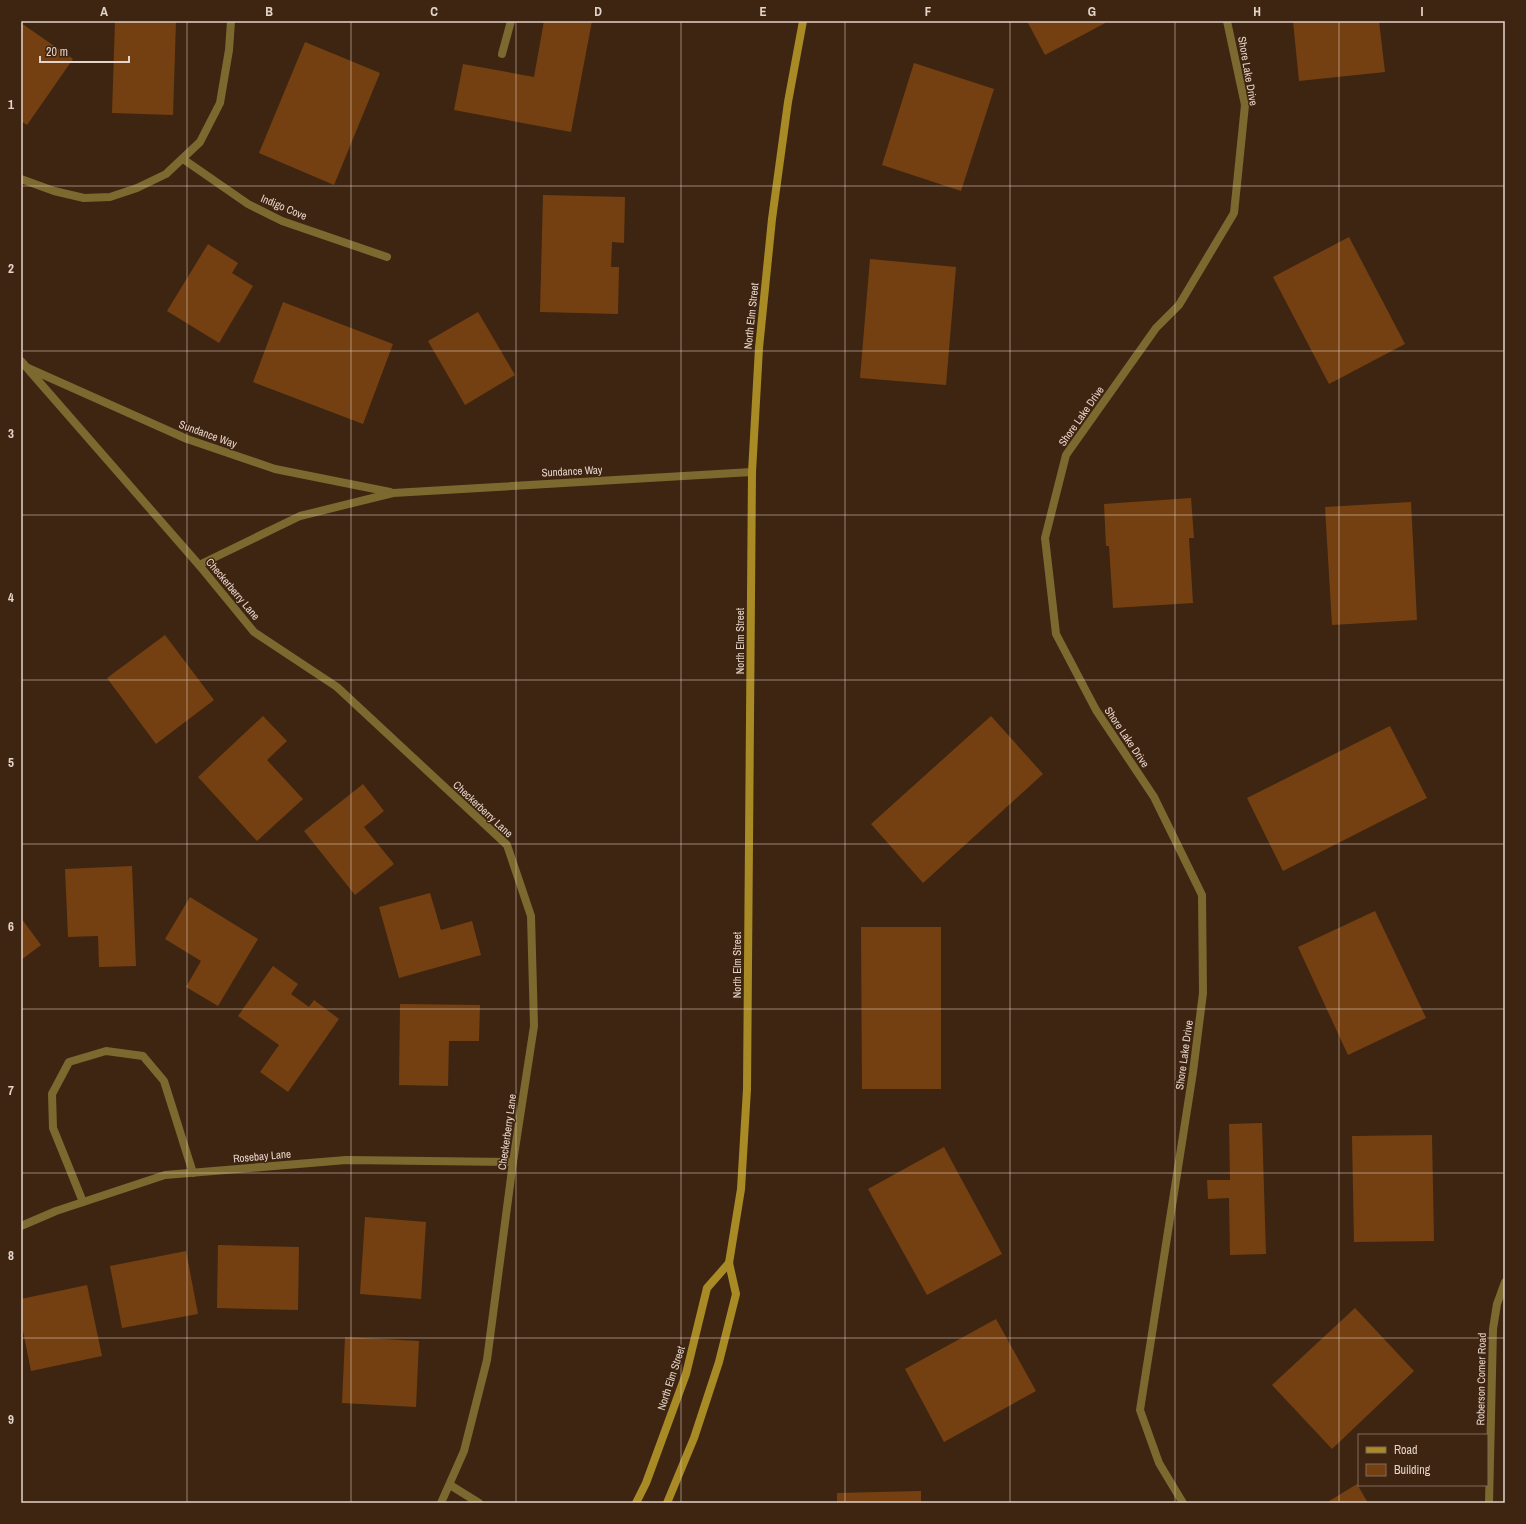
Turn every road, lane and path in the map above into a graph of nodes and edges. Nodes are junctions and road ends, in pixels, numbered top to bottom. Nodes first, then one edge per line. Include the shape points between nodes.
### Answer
1 (231, 21) edge
2 (510, 21) edge
3 (803, 21) edge
4 (1227, 21) edge
5 (502, 54) dead end
6 (183, 159) junction
7 (21, 179) edge
8 (387, 257) dead end
9 (23, 364) edge
10 (752, 472) junction
11 (393, 493) junction
12 (199, 565) junction
13 (513, 1162) junction
14 (193, 1173) junction
15 (83, 1202) junction
16 (21, 1226) edge
17 (729, 1263) junction
18 (1505, 1282) edge
19 (450, 1485) junction
20 (441, 1503) edge
21 (479, 1503) edge
22 (636, 1503) edge
23 (668, 1503) edge
24 (1183, 1503) edge
25 (1489, 1503) edge

1 - 6 street via 220,103 200,142
2 - 5 street
3 - 10 main road, North Elm Street via 788,102 772,219 759,348
4 - 24 street, Shore Lake Drive via 1246,105 1234,213 1179,305 1156,328 1066,455 1045,538 1056,634 1096,710 1154,797 1202,895 1203,993 1140,1410 1159,1463
6 - 7 street via 166,174 110,197 84,198
6 - 8 street, Indigo Cove via 248,204 282,220
9 - 11 street, Sundance Way via 187,439 275,469
9 - 12 street, Checkerberry Lane
10 - 11 street, Sundance Way
10 - 17 main road, North Elm Street via 747,1090 741,1189
11 - 12 street, Sundance Way via 300,516
12 - 13 street, Checkerberry Lane via 254,632 337,687 507,845 531,916 534,1026
13 - 14 street, Rosebay Lane via 346,1160
13 - 19 street, Checkerberry Lane via 487,1360 464,1451
14 - 15 street, Rosebay Lane via 165,1175
14 - 15 street via 164,1081 143,1056 106,1051 69,1062 52,1094 53,1128
15 - 16 street, Rosebay Lane via 56,1210
17 - 22 main road, North Elm Street via 707,1288 686,1374 646,1483
17 - 23 main road, North Elm Street via 736,1294 719,1362 694,1438
18 - 25 street, Roberson Comer Road via 1497,1304 1493,1329
19 - 20 street, Checkerberry Lane
19 - 21 street

